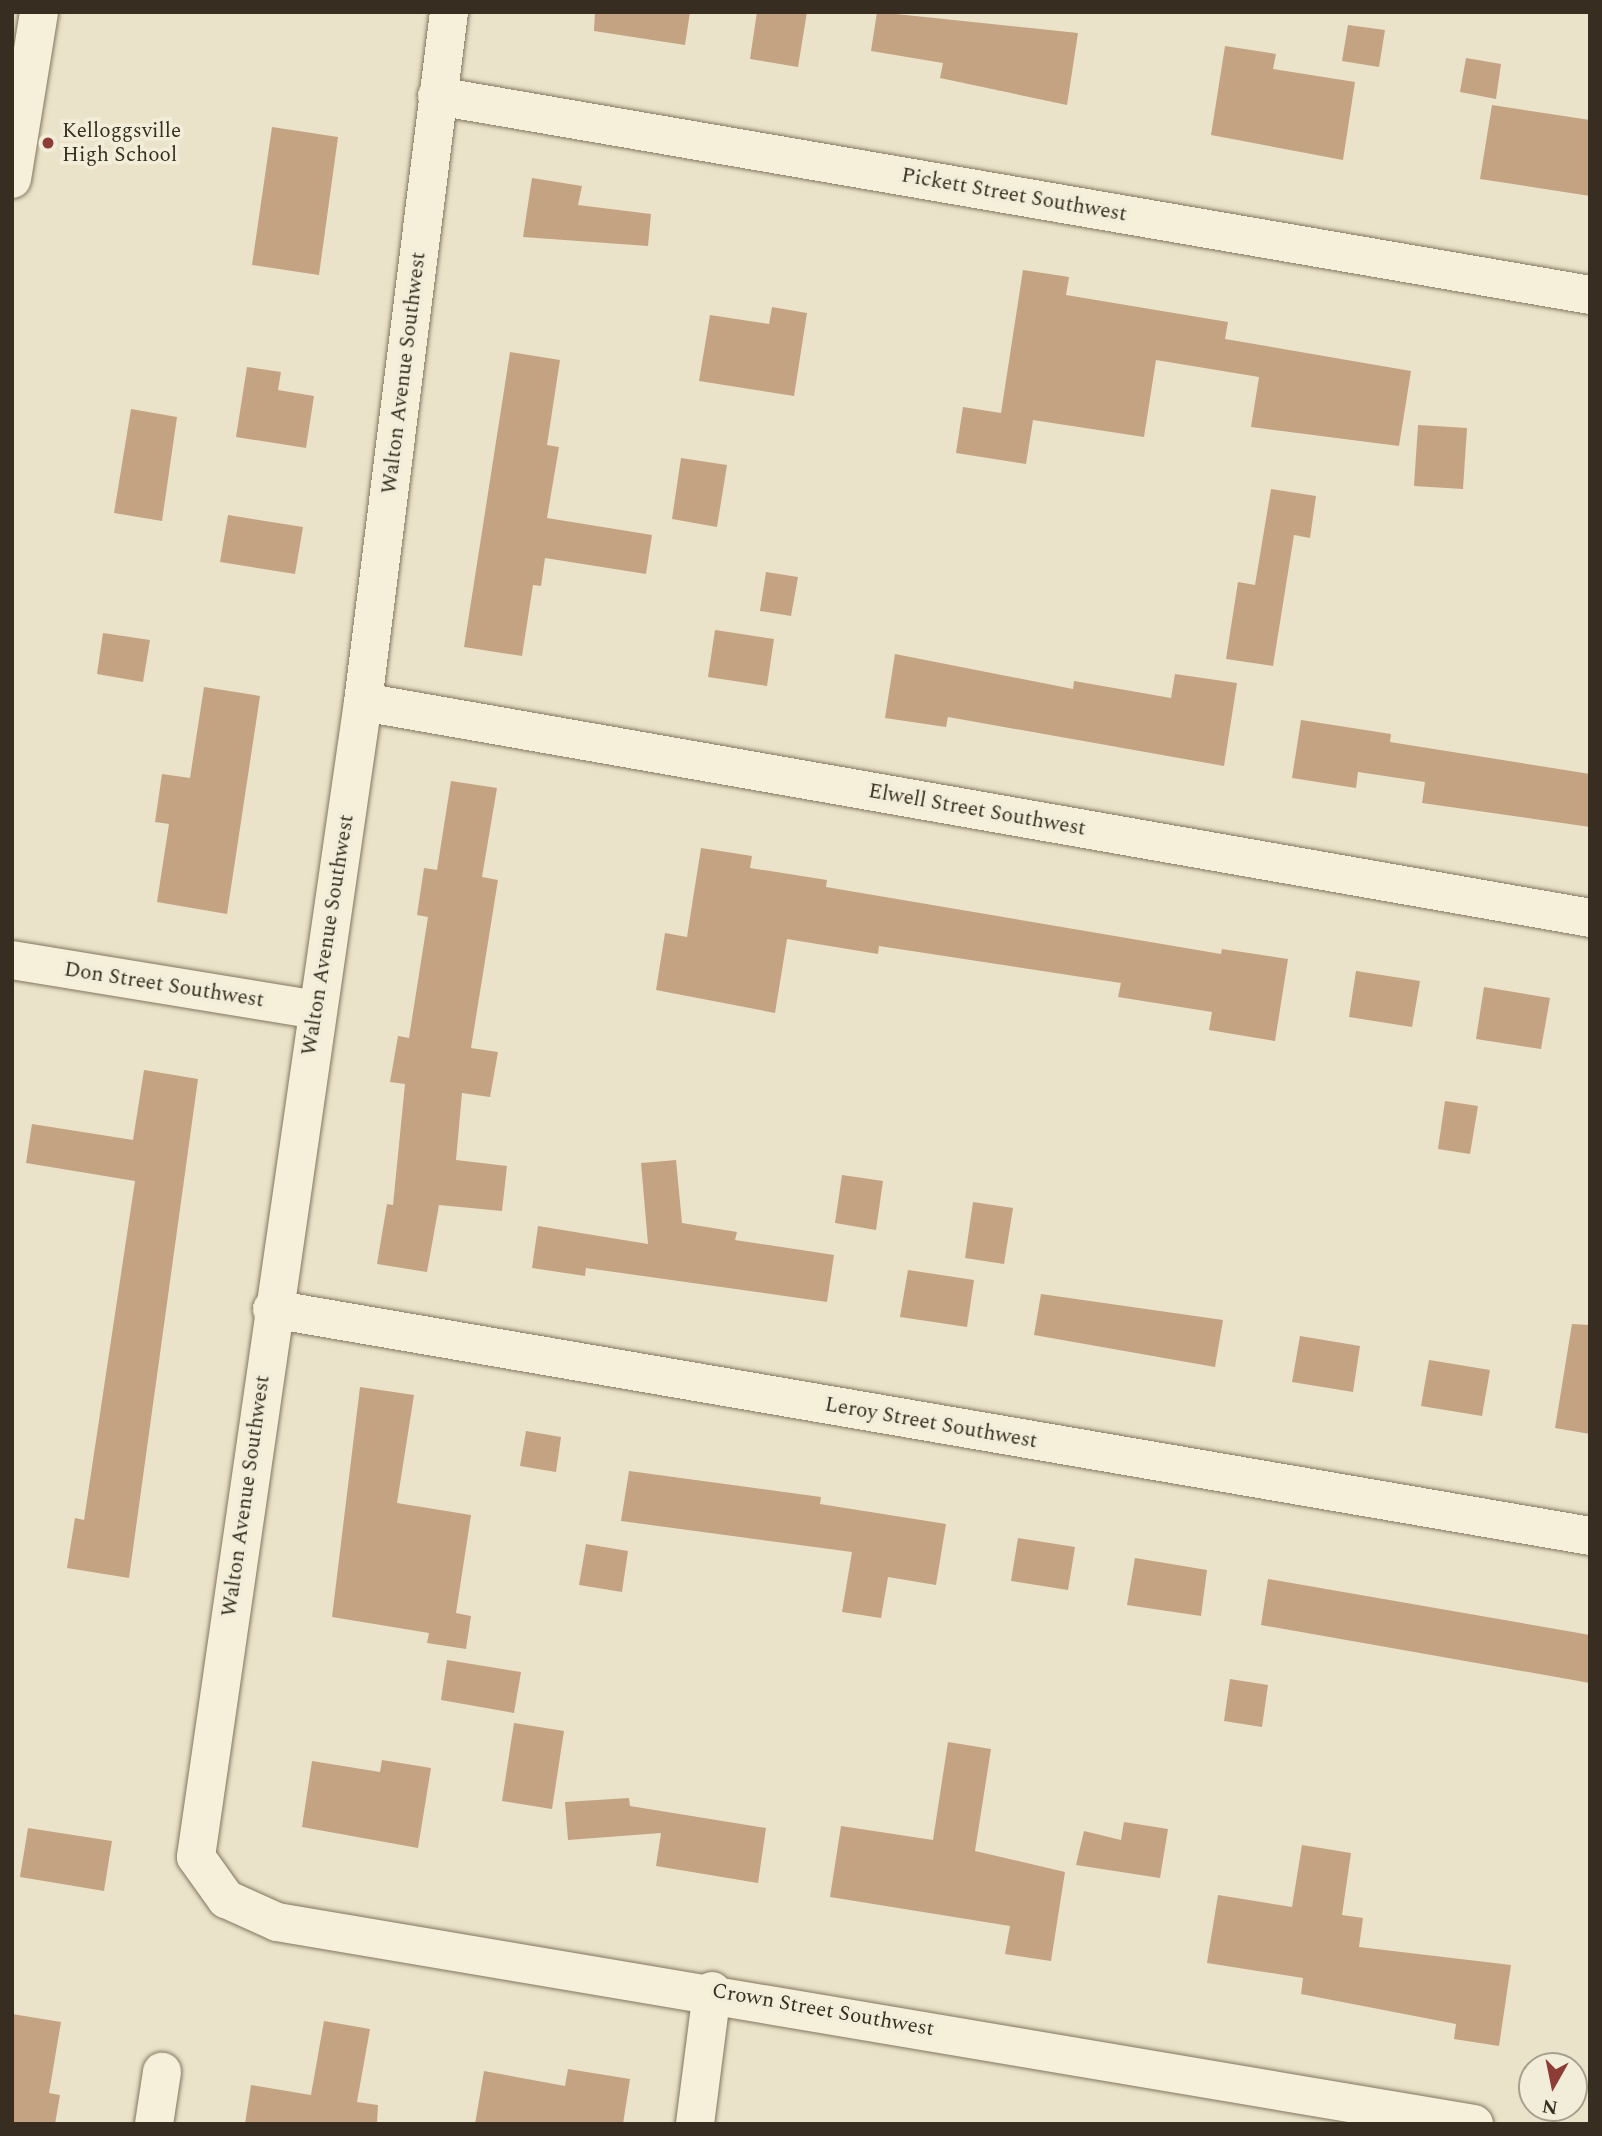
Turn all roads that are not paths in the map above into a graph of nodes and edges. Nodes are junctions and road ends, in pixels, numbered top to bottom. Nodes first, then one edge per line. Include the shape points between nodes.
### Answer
1 (40, 12) edge
2 (449, 12) edge
3 (438, 96) junction
4 (12, 179) edge
5 (1590, 295) edge
6 (363, 702) junction
7 (1590, 918) edge
8 (12, 960) edge
9 (317, 1010) junction
10 (272, 1309) junction
11 (1590, 1536) edge
12 (196, 1857) joint
13 (712, 1991) junction
14 (162, 2072) dead end
15 (154, 2124) edge
16 (695, 2124) edge
17 (1474, 2124) edge

1 - 4 street
2 - 3 street, Walton Avenue Southwest
3 - 5 street, Pickett Street Southwest
3 - 6 street, Walton Avenue Southwest
6 - 7 street, Elwell Street Southwest
6 - 9 street, Walton Avenue Southwest
8 - 9 street, Don Street Southwest
9 - 10 street, Walton Avenue Southwest
10 - 11 street, Leroy Street Southwest
10 - 12 street, Walton Avenue Southwest
12 - 13 street, Crown Street Southwest via 226,1899 277,1922
13 - 16 street
13 - 17 street, Crown Street Southwest
14 - 15 street

